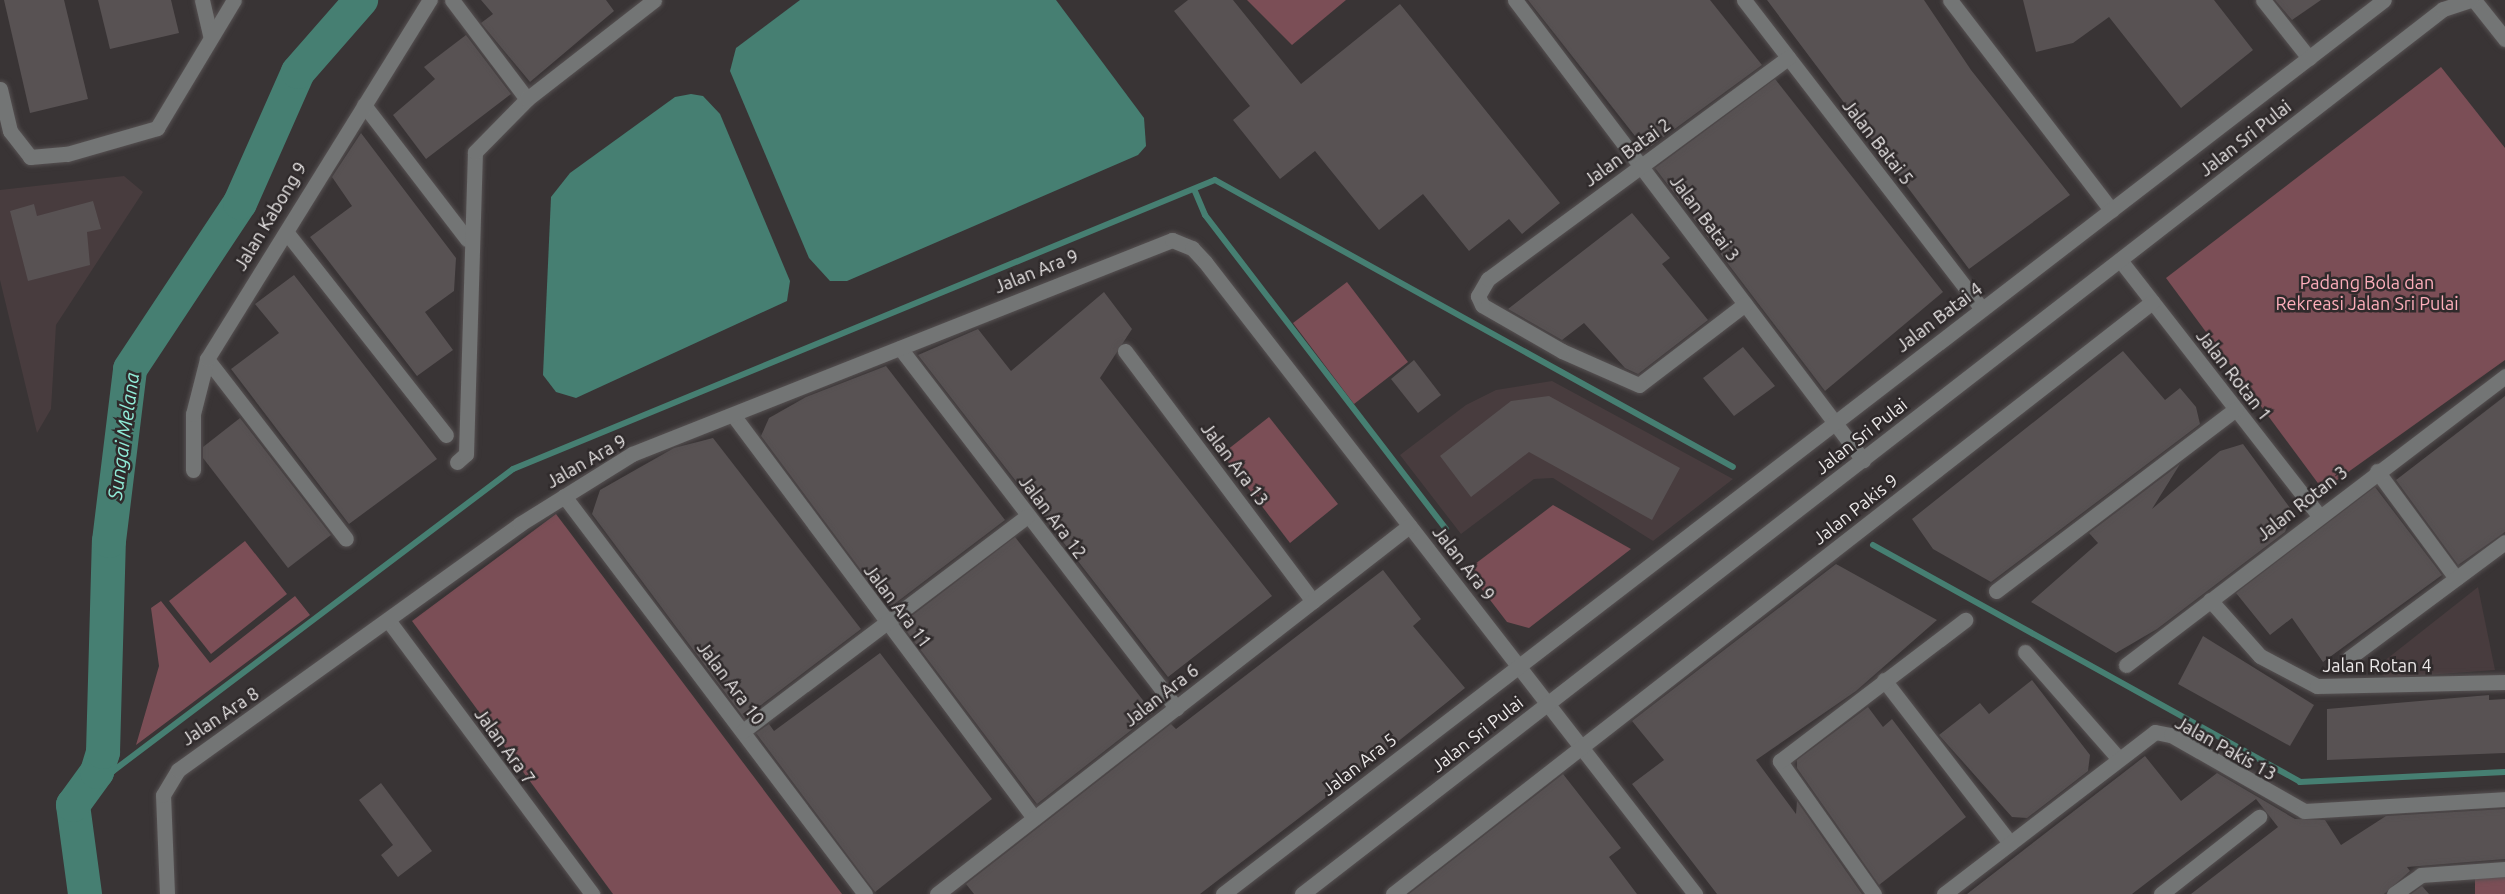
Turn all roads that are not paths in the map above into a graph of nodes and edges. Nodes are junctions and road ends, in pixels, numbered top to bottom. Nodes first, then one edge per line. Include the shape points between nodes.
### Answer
1 (202, 0) edge
2 (234, 0) edge
3 (430, 0) edge
4 (452, 0) edge
5 (654, 0) edge
6 (1515, 0) edge
7 (1744, 0) edge
8 (1950, 0) edge
9 (2263, 0) edge
10 (2384, 0) edge
11 (2473, 0) edge
12 (637, 5) edge
13 (2446, 5) edge
14 (210, 35) junction
15 (2505, 39) edge
16 (1788, 58) junction
17 (2309, 58) junction
18 (0, 89) edge
19 (528, 99) junction
20 (364, 105) junction
21 (1641, 166) junction
22 (2111, 210) junction
23 (287, 233) junction
24 (467, 239) dead end
25 (2120, 260) junction
26 (2152, 302) junction
27 (1745, 303) junction
28 (1982, 309) junction
29 (900, 348) junction
30 (1125, 351) dead end
31 (207, 359) junction
32 (2505, 376) edge
33 (2236, 409) junction
34 (733, 415) junction
35 (1834, 422) junction
36 (446, 435) dead end
37 (1863, 460) junction
38 (457, 462) dead end
39 (193, 470) dead end
40 (2377, 471) junction
41 (564, 496) junction
42 (2318, 514) junction
43 (1027, 516) junction
44 (1409, 526) junction
45 (346, 539) dead end
46 (2503, 547) edge
47 (2456, 578) junction
48 (1996, 591) dead end
49 (2210, 600) junction
50 (1313, 601) junction
51 (388, 620) junction
52 (1965, 620) dead end
53 (886, 623) junction
54 (2025, 652) dead end
55 (2349, 658) dead end
56 (1518, 664) junction
57 (2126, 665) dead end
58 (1884, 680) junction
59 (2505, 682) edge
60 (1548, 703) junction
61 (1176, 708) junction
62 (743, 731) junction
63 (1582, 747) junction
64 (2119, 759) junction
65 (2505, 799) edge
66 (2259, 817) dead end
67 (1034, 818) junction
68 (2010, 843) junction
69 (2505, 869) edge
70 (1686, 891) edge
71 (167, 894) edge
72 (592, 894) edge
73 (865, 894) edge
74 (937, 894) edge
75 (1223, 894) edge
76 (1302, 894) edge
77 (1393, 894) edge
78 (1874, 894) edge
79 (1944, 894) edge
80 (2162, 894) edge
81 (2394, 894) edge

1 - 14 street
2 - 14 street
3 - 20 street, Jalan Kabong 9
4 - 19 street
5 - 12 street
6 - 21 street, Jalan Batai 3
7 - 16 street, Jalan Batai 5
8 - 22 street
9 - 17 street
10 - 17 street, Jalan Batai 4
11 - 13 street, Jalan Sri Pulai
11 - 15 street
12 - 19 street
13 - 25 street, Jalan Sri Pulai
14 - 18 street via 157,128 67,154 30,157 20,149
16 - 21 street, Jalan Batai 2
16 - 28 street, Jalan Batai 5
17 - 22 street, Jalan Batai 4
19 - 38 street via 475,152 466,454
20 - 23 street, Jalan Kabong 9 via 320,170
20 - 24 street
21 - 27 street, Jalan Batai 3
21 - 27 street, Jalan Batai 2 via 1488,279 1479,287 1482,305 1562,351 1639,385
22 - 28 street, Jalan Batai 4
23 - 31 street, Jalan Kabong 9
23 - 36 street
25 - 26 street, Jalan Rotan 1
25 - 37 street, Jalan Sri Pulai
26 - 33 street, Jalan Rotan 1
26 - 63 street, Jalan Pakis 9
27 - 35 street, Jalan Batai 3
28 - 35 street, Jalan Batai 4
29 - 34 street, Jalan Ara 9
29 - 43 street, Jalan Ara 12
29 - 44 street, Jalan Ara 9 via 1104,265 1181,241 1205,262
30 - 50 street, Jalan Ara 13
31 - 39 street, Jalan Kabong 9 via 193,414
31 - 45 street
32 - 40 street, Jalan Rotan 3
33 - 42 street, Jalan Rotan 1
33 - 48 street
34 - 41 street, Jalan Ara 9 via 632,454
34 - 53 street, Jalan Ara 11
35 - 37 street, Jalan Batai 3
35 - 56 street, Jalan Batai 4
37 - 60 street, Jalan Sri Pulai
40 - 42 street, Jalan Rotan 3
40 - 47 street
41 - 51 street, Jalan Ara 9
41 - 62 street, Jalan Ara 10
42 - 49 street, Jalan Rotan 3
43 - 53 street
43 - 61 street, Jalan Ara 12
44 - 50 street, Jalan Ara 6
44 - 56 street, Jalan Ara 9
46 - 47 street
47 - 55 street
49 - 57 street, Jalan Rotan 3
49 - 59 street, Jalan Rotan 4 via 2260,656 2317,686
50 - 61 street, Jalan Ara 6
51 - 71 street, Jalan Ara 8 via 178,770 163,795
51 - 72 street, Jalan Ara 7
52 - 58 street
53 - 62 street
53 - 67 street, Jalan Ara 11
54 - 64 street
56 - 60 street, Jalan Ara 9
56 - 75 street, Jalan Ara 5
58 - 68 street
58 - 78 street via 1780,761
60 - 63 street, Jalan Ara 9
60 - 76 street, Jalan Sri Pulai
61 - 67 street, Jalan Ara 6
62 - 73 street, Jalan Ara 10
63 - 70 street, Jalan Ara 9
63 - 77 street, Jalan Pakis 9
64 - 65 street, Jalan Pakis 13 via 2155,732 2171,735 2304,811
64 - 68 street, Jalan Pakis 13
66 - 80 street
67 - 74 street, Jalan Ara 6
68 - 79 street, Jalan Pakis 13
69 - 81 street via 2421,875

